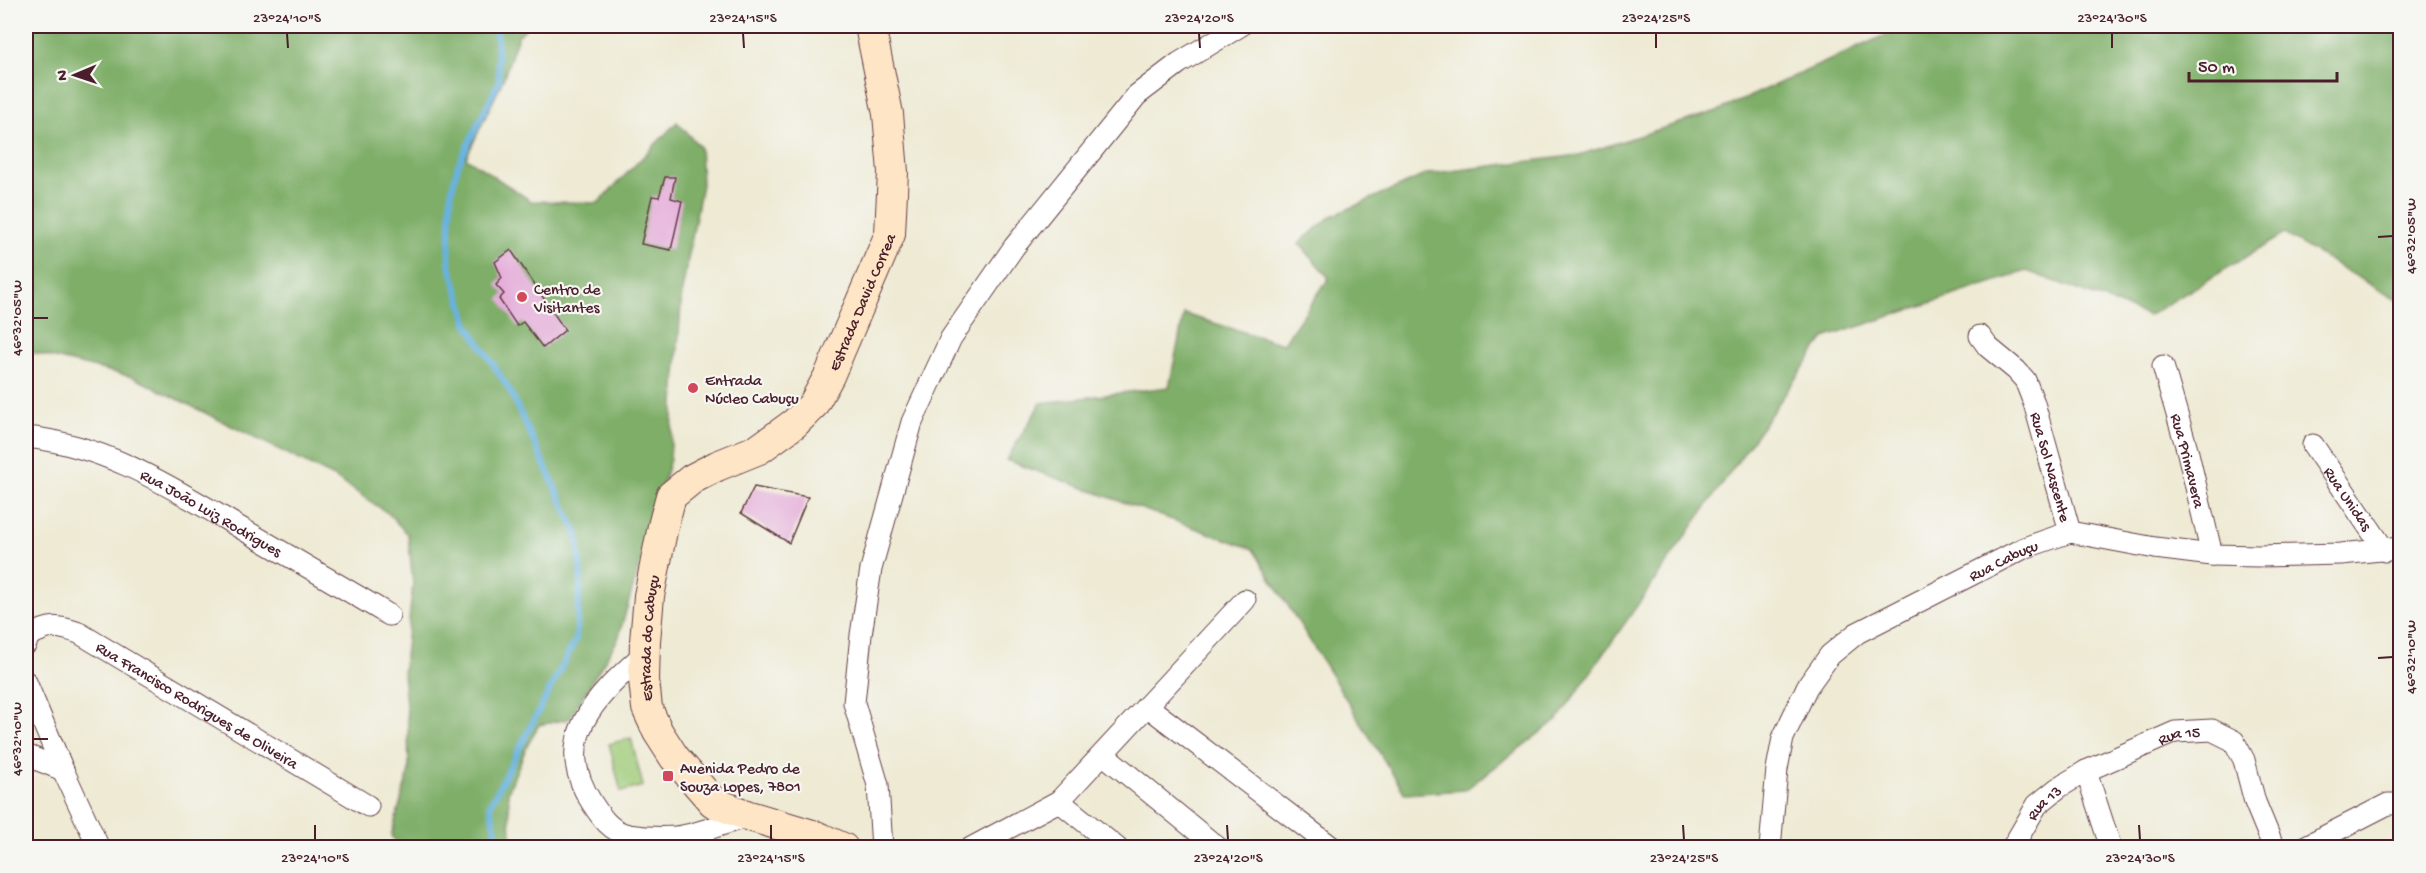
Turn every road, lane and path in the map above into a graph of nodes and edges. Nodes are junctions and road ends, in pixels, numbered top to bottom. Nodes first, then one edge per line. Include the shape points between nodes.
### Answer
1 (870, 26) edge
2 (1240, 26) edge
3 (1980, 336) dead end
4 (2163, 366) dead end
5 (26, 437) edge
6 (2313, 445) dead end
7 (671, 496) joint
8 (2070, 532) junction
9 (2393, 549) edge
10 (2212, 555) junction
11 (1245, 600) dead end
12 (389, 615) dead end
13 (26, 644) edge
14 (645, 653) junction
15 (26, 681) edge
16 (1147, 706) junction
17 (26, 754) edge
18 (1103, 754) junction
19 (63, 770) junction
20 (2086, 771) junction
21 (1059, 801) junction
22 (2400, 804) edge
23 (368, 807) dead end
24 (749, 816) junction
25 (99, 848) edge
26 (843, 848) edge
27 (882, 848) edge
28 (971, 848) edge
29 (1117, 848) edge
30 (1218, 848) edge
31 (1333, 848) edge
32 (1770, 848) edge
33 (2012, 848) edge
34 (2111, 848) edge
35 (2274, 848) edge
36 (2302, 848) edge

1 - 7 main road, Estrada David Correa via 882,75 893,172 890,234 873,278 813,405 766,444 692,479
2 - 27 street via 1179,63 1137,95 1014,247 951,338 912,422 871,569 854,703 878,785
3 - 8 street, Rua Sol Nascente via 2025,380
4 - 10 street, Rua Primavera
5 - 12 street, Rua João Luiz Rodrigues via 102,454 148,474
6 - 9 street, Rua Unidas
7 - 14 main road, Estrada do Cabuçu via 649,596
8 - 10 street, Rua Cabuçu
8 - 32 street, Rua Cabuçu via 2024,548 1892,614 1857,633 1830,655 1807,687 1783,738
9 - 10 street, Rua Cabuçu
11 - 16 street
13 - 23 street, Rua Francisco Rodrigues de Oliveira via 28,636 48,626 79,633
14 - 24 main road, Estrada do Cabuçu via 647,708 658,732 713,802
14 - 24 street via 597,698 584,720 576,746 577,767 588,797 604,822 627,834 675,837
15 - 19 street
16 - 18 street
16 - 31 street
17 - 19 street
18 - 21 street
18 - 30 street
19 - 25 street
20 - 33 street, Rua 13 via 2037,805
20 - 34 street
20 - 35 street, Rua 15 via 2175,732 2212,730 2234,741 2244,760 2255,802
21 - 28 street
21 - 29 street
22 - 36 street via 2388,804
24 - 26 main road, Estrada do Cabuçu

